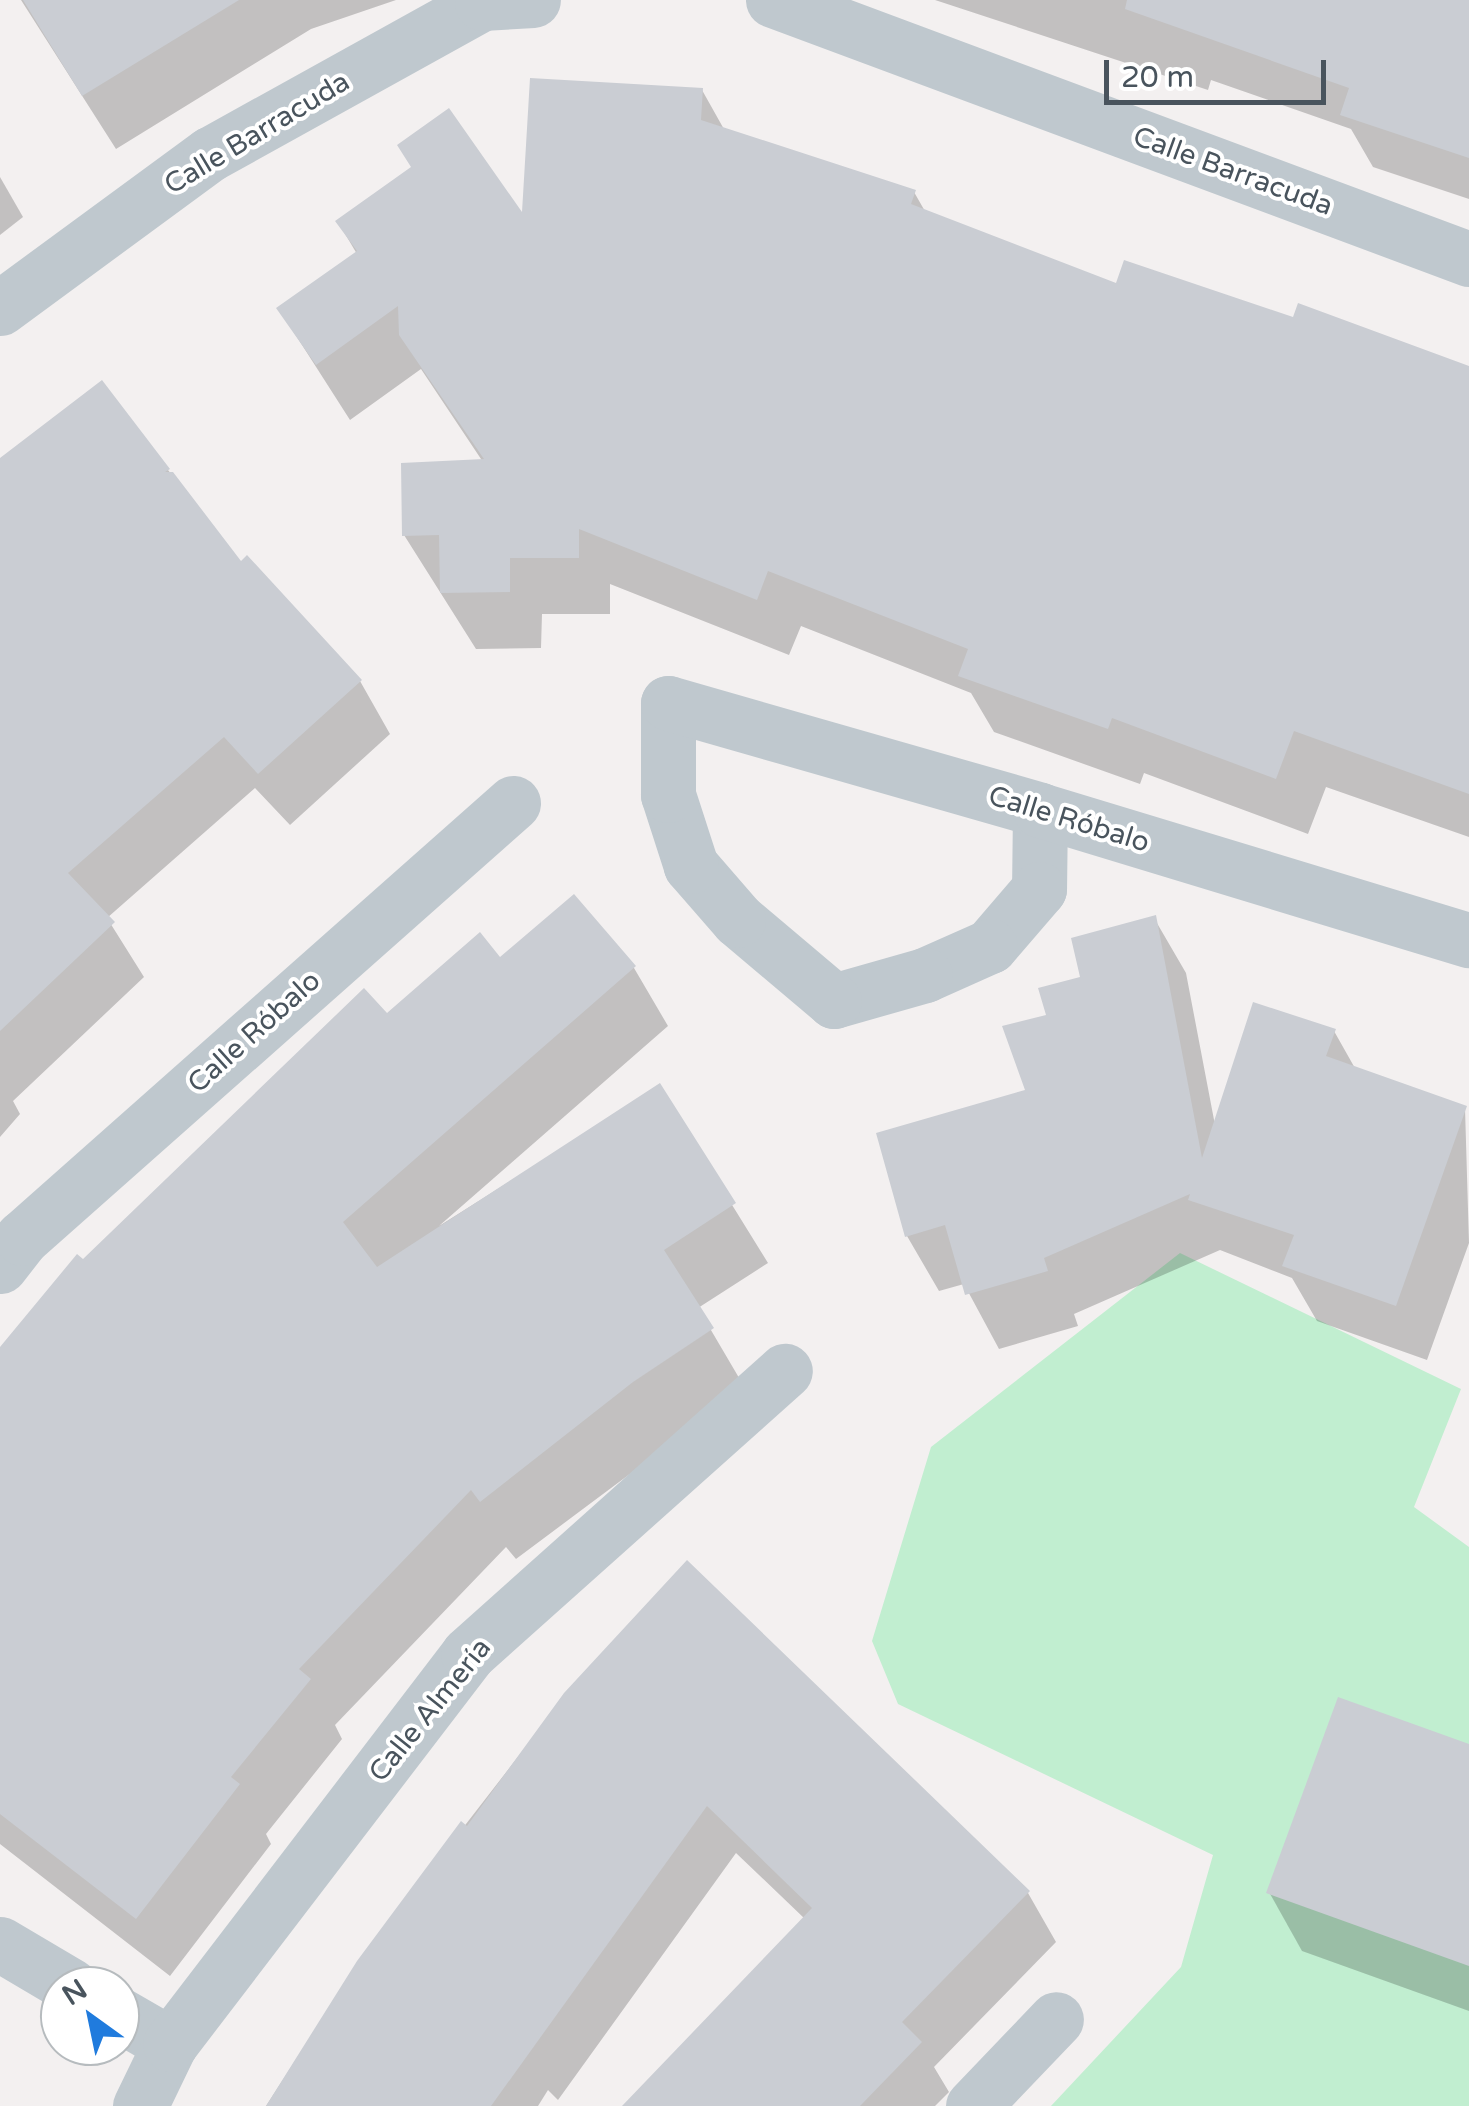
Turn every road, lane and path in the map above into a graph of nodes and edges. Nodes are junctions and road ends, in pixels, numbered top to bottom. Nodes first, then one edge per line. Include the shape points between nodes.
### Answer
1 (533, 0) edge
2 (772, 0) edge
3 (1469, 258) edge
4 (0, 308) edge
5 (513, 803) dead end
6 (1040, 810) junction
7 (1469, 940) edge
8 (0, 1266) edge
9 (785, 1371) dead end
10 (0, 1944) edge
11 (40, 1968) edge
12 (1056, 2018) dead end
13 (140, 2027) edge
14 (170, 2044) junction
15 (140, 2106) edge
16 (973, 2106) edge

1 - 4 street, Calle Barracuda via 482,3 210,154
2 - 3 street, Calle Barracuda
5 - 8 street, Calle Róbalo via 22,1238
6 - 6 street, Calle Róbalo via 1039,889 990,946 924,975 834,1001 738,920 690,866 668,795 668,704
6 - 7 street, Calle Róbalo
9 - 14 street, Calle Almería via 468,1654
10 - 11 street
12 - 16 street
13 - 14 street
14 - 15 street, Calle Almería

